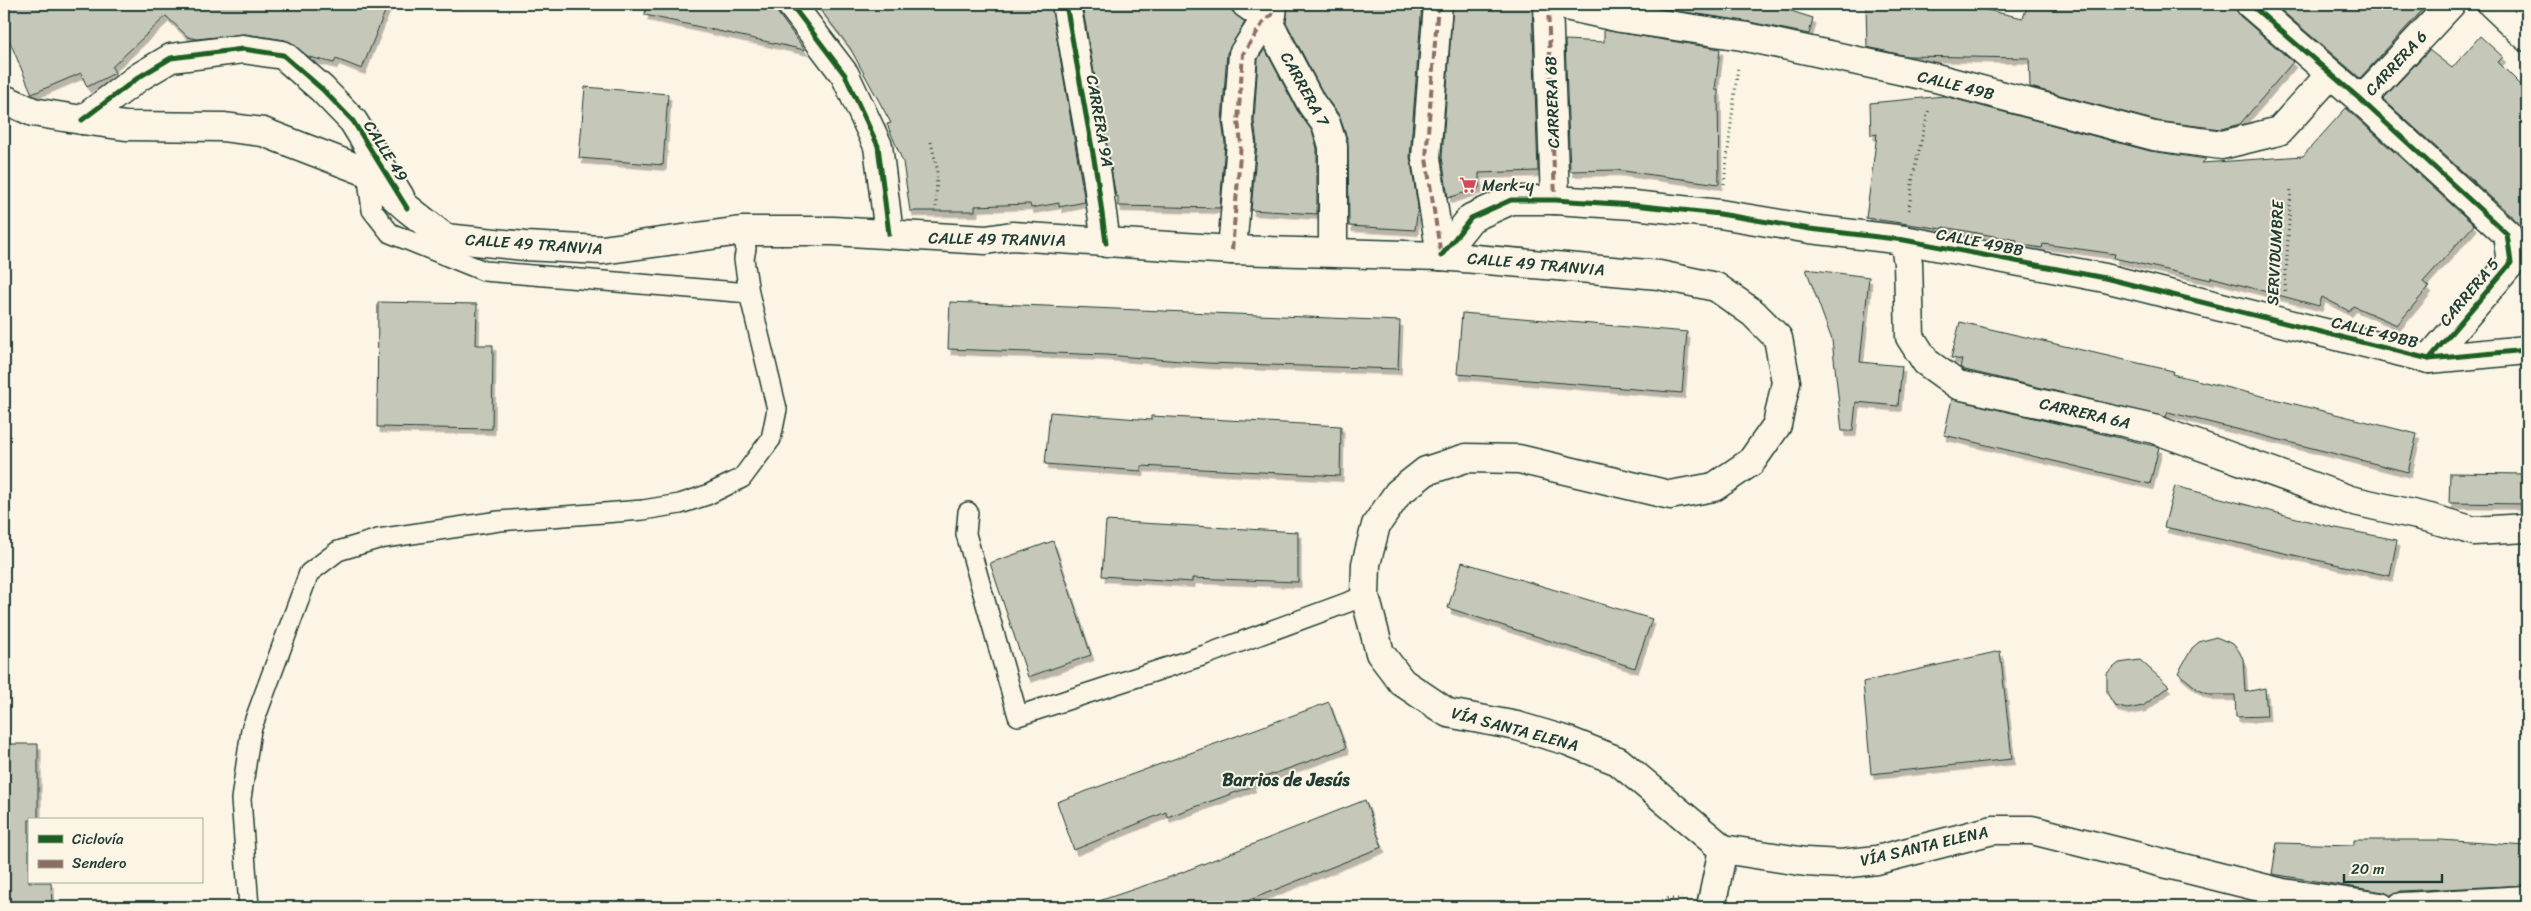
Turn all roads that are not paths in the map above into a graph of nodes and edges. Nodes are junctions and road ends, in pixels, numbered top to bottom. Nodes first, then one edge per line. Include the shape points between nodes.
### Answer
1 (792, 4) edge
2 (1066, 4) edge
3 (1438, 4) edge
4 (1548, 4) edge
5 (1558, 4) edge
6 (2250, 4) edge
7 (2451, 4) edge
8 (2492, 4) edge
9 (1262, 8) edge
10 (2527, 37) edge
11 (2330, 75) junction
12 (4, 99) edge
13 (2360, 100) junction
14 (82, 120) junction
15 (367, 172) junction
16 (1555, 200) junction
17 (407, 208) junction
18 (741, 231) junction
19 (889, 234) junction
20 (1904, 240) junction
21 (1106, 243) junction
22 (1232, 250) junction
23 (1332, 252) junction
24 (1441, 256) junction
25 (749, 293) junction
26 (2527, 350) edge
27 (2429, 359) junction
28 (1670, 495) joint
29 (968, 512) dead end
30 (2527, 528) edge
31 (1364, 596) junction
32 (1723, 848) junction
33 (2281, 900) edge
34 (2527, 900) edge
35 (1712, 903) edge
36 (249, 907) edge
37 (2381, 907) edge
38 (2402, 907) edge

1 - 19 street via 845,75 878,146
2 - 21 street, CARRERA 9A
3 - 24 street via 1426,158
4 - 16 street, CARRERA 6B
5 - 11 street, CALLE 49B via 1621,18 1742,36 1936,78 2154,136 2222,144 2279,131
6 - 11 street
7 - 13 street, CARRERA 6
8 - 10 street
9 - 22 street via 1243,54 1238,122 1241,144
9 - 23 street, CARRERA 7 via 1311,103 1326,124 1332,146
11 - 13 street
12 - 14 street, CALLE 49 via 32,112
13 - 27 street, CARRERA 5 via 2507,234 2511,263
14 - 15 street, CALLE 49 via 126,126 223,127 263,132
14 - 17 street, CALLE 49 via 139,77 171,58 243,49 283,55 353,121
15 - 17 street, CALLE 49
15 - 25 lane via 372,210 390,233 484,271
16 - 20 street, CALLE 49BB via 1720,214
16 - 24 street, CALLE 49BB via 1511,200 1471,218
17 - 18 street, CALLE 49 TRANVIA via 445,238 525,246 602,250
18 - 19 street, CALLE 49 TRANVIA
18 - 25 lane via 746,248 744,259
19 - 21 street, CALLE 49 TRANVIA via 986,240 1012,236
20 - 27 street, CALLE 49BB via 2105,278
20 - 30 street, CARRERA 6A via 1908,263 1910,337 1926,362 1958,385 2154,429 2350,500 2474,531
21 - 22 street, CALLE 49 TRANVIA
22 - 23 street, CALLE 49 TRANVIA
23 - 24 street, CALLE 49 TRANVIA
24 - 28 street, CALLE 49 TRANVIA via 1659,275 1716,288 1753,314 1778,338 1786,382 1777,425 1752,462 1714,487
25 - 36 lane via 777,409 771,439 742,478 680,504 643,510 499,521 378,539 338,551 310,573 251,730 241,799
26 - 27 street, CALLE 49BB
28 - 31 street, VÍA SANTA ELENA via 1519,459 1466,458 1426,471 1398,493 1376,525 1366,564
29 - 31 lane via 966,534 1018,716 1205,655
31 - 32 street, VÍA SANTA ELENA via 1380,653 1402,682 1448,713 1525,728 1618,761
32 - 33 street, VÍA SANTA ELENA via 1806,862 1841,864 1877,860 1993,830 2032,830
32 - 35 street
33 - 37 street, VÍA SANTA ELENA
34 - 38 street

